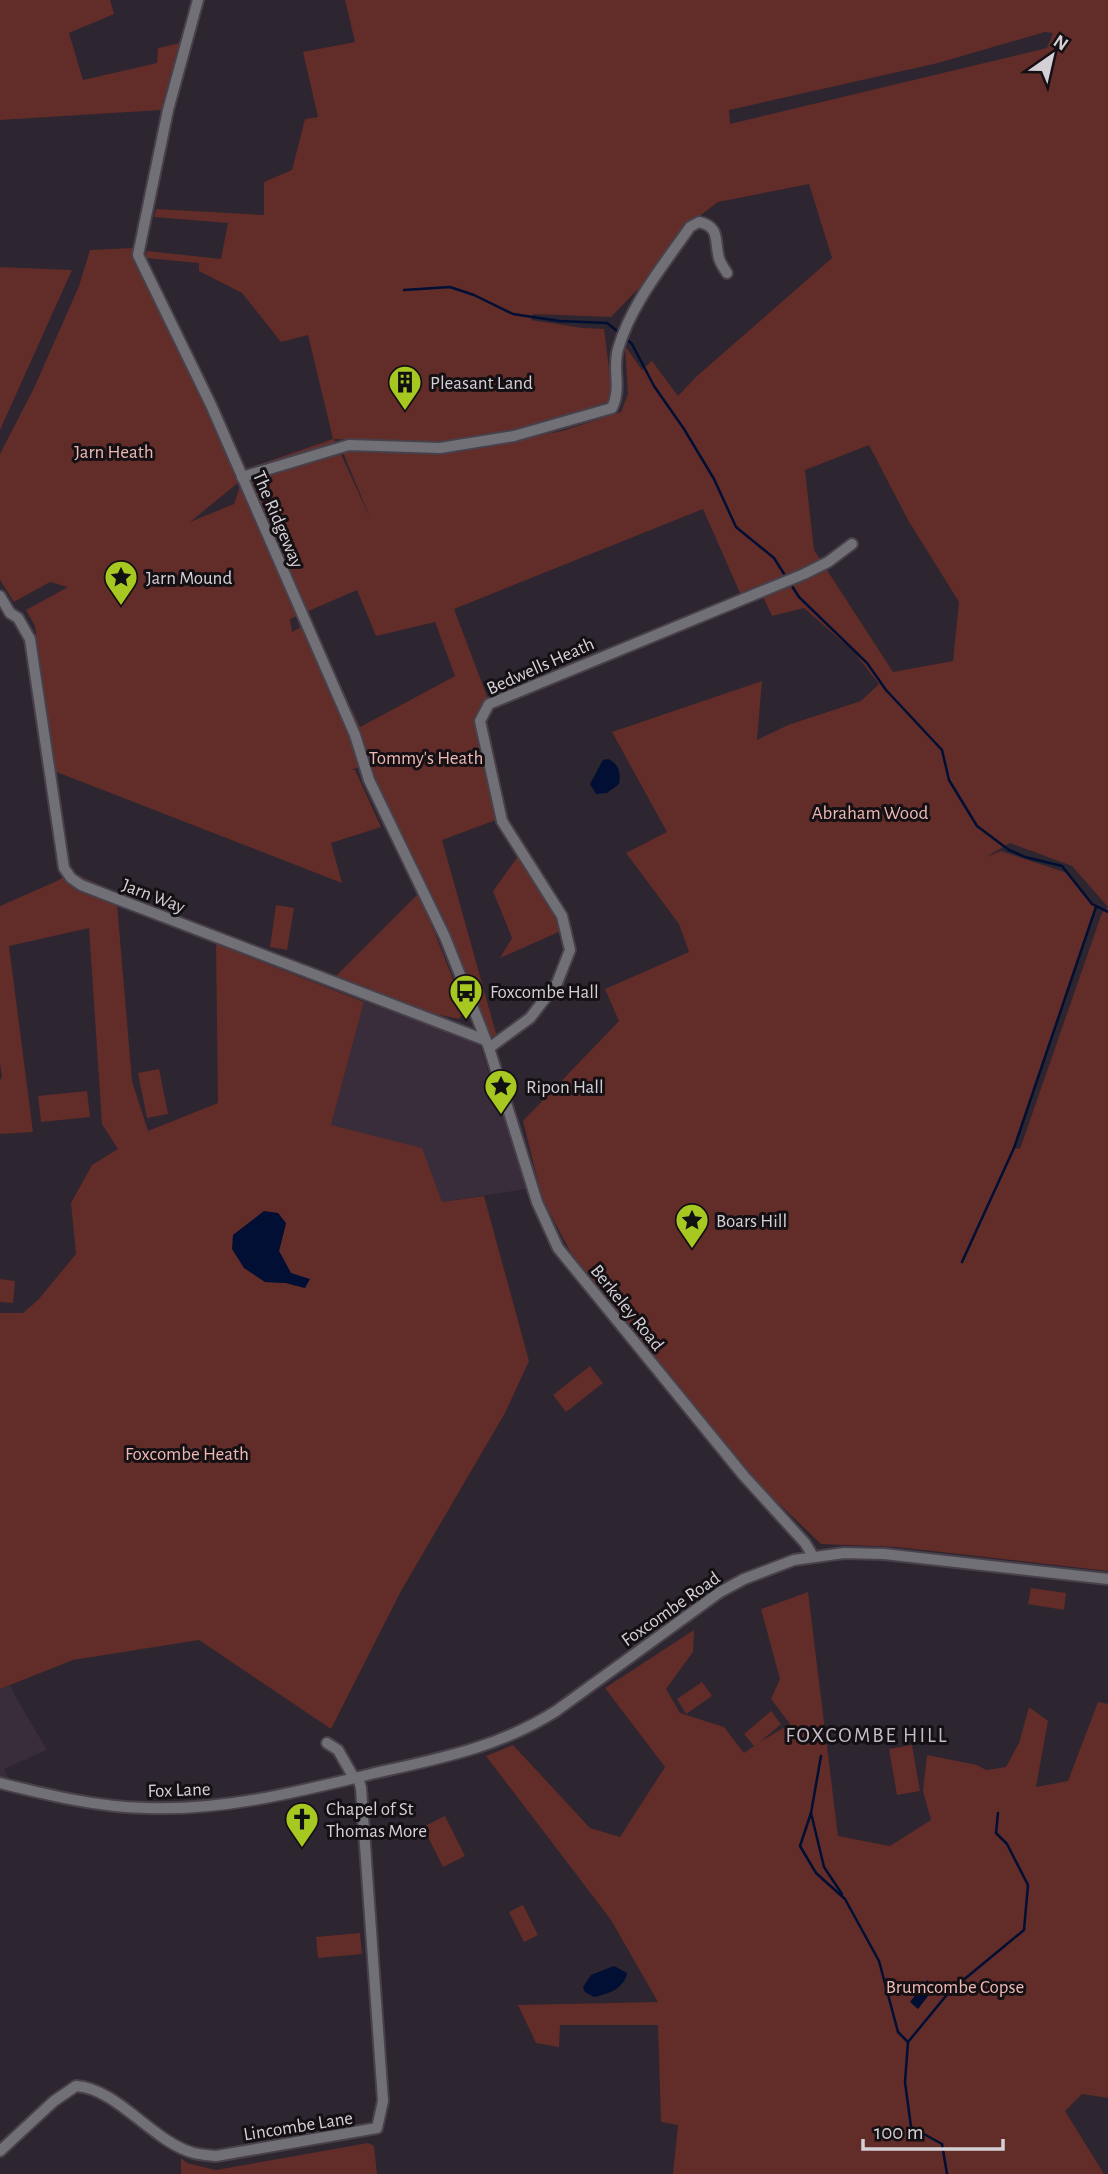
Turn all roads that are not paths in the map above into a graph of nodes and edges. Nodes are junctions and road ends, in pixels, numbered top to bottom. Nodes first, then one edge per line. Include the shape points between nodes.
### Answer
1 (198, 0) edge
2 (727, 273) dead end
3 (242, 477) junction
4 (852, 544) dead end
5 (0, 596) edge
6 (5, 615) edge
7 (487, 1044) junction
8 (813, 1556) junction
9 (1108, 1579) edge
10 (327, 1743) dead end
11 (356, 1778) junction
12 (0, 1783) edge
13 (0, 2151) edge

1 - 3 street, The Ridgeway via 167,114 138,256
2 - 3 street via 709,224 699,222 690,227 633,311 617,352 618,396 612,408 514,436 440,448 349,445
3 - 7 street, The Ridgeway via 355,735 369,780 445,937
4 - 7 street, Bedwells Heath via 804,574 489,704 480,721 502,821 562,916 570,950 557,983 530,1018
5 - 6 street
6 - 7 street, Jarn Way via 19,618 30,639 64,868 71,878 111,898
7 - 8 street, Berkeley Road via 537,1202 558,1248
8 - 9 street, Foxcombe Road via 912,1556
8 - 11 street, Foxcombe Road via 770,1568 720,1592 528,1729 492,1744
10 - 11 street via 338,1750
11 - 12 street, Fox Lane via 240,1803 146,1808 90,1803
11 - 13 street, Lincombe Lane via 361,1788 383,2101 376,2128 216,2155 195,2154 98,2091 76,2086

